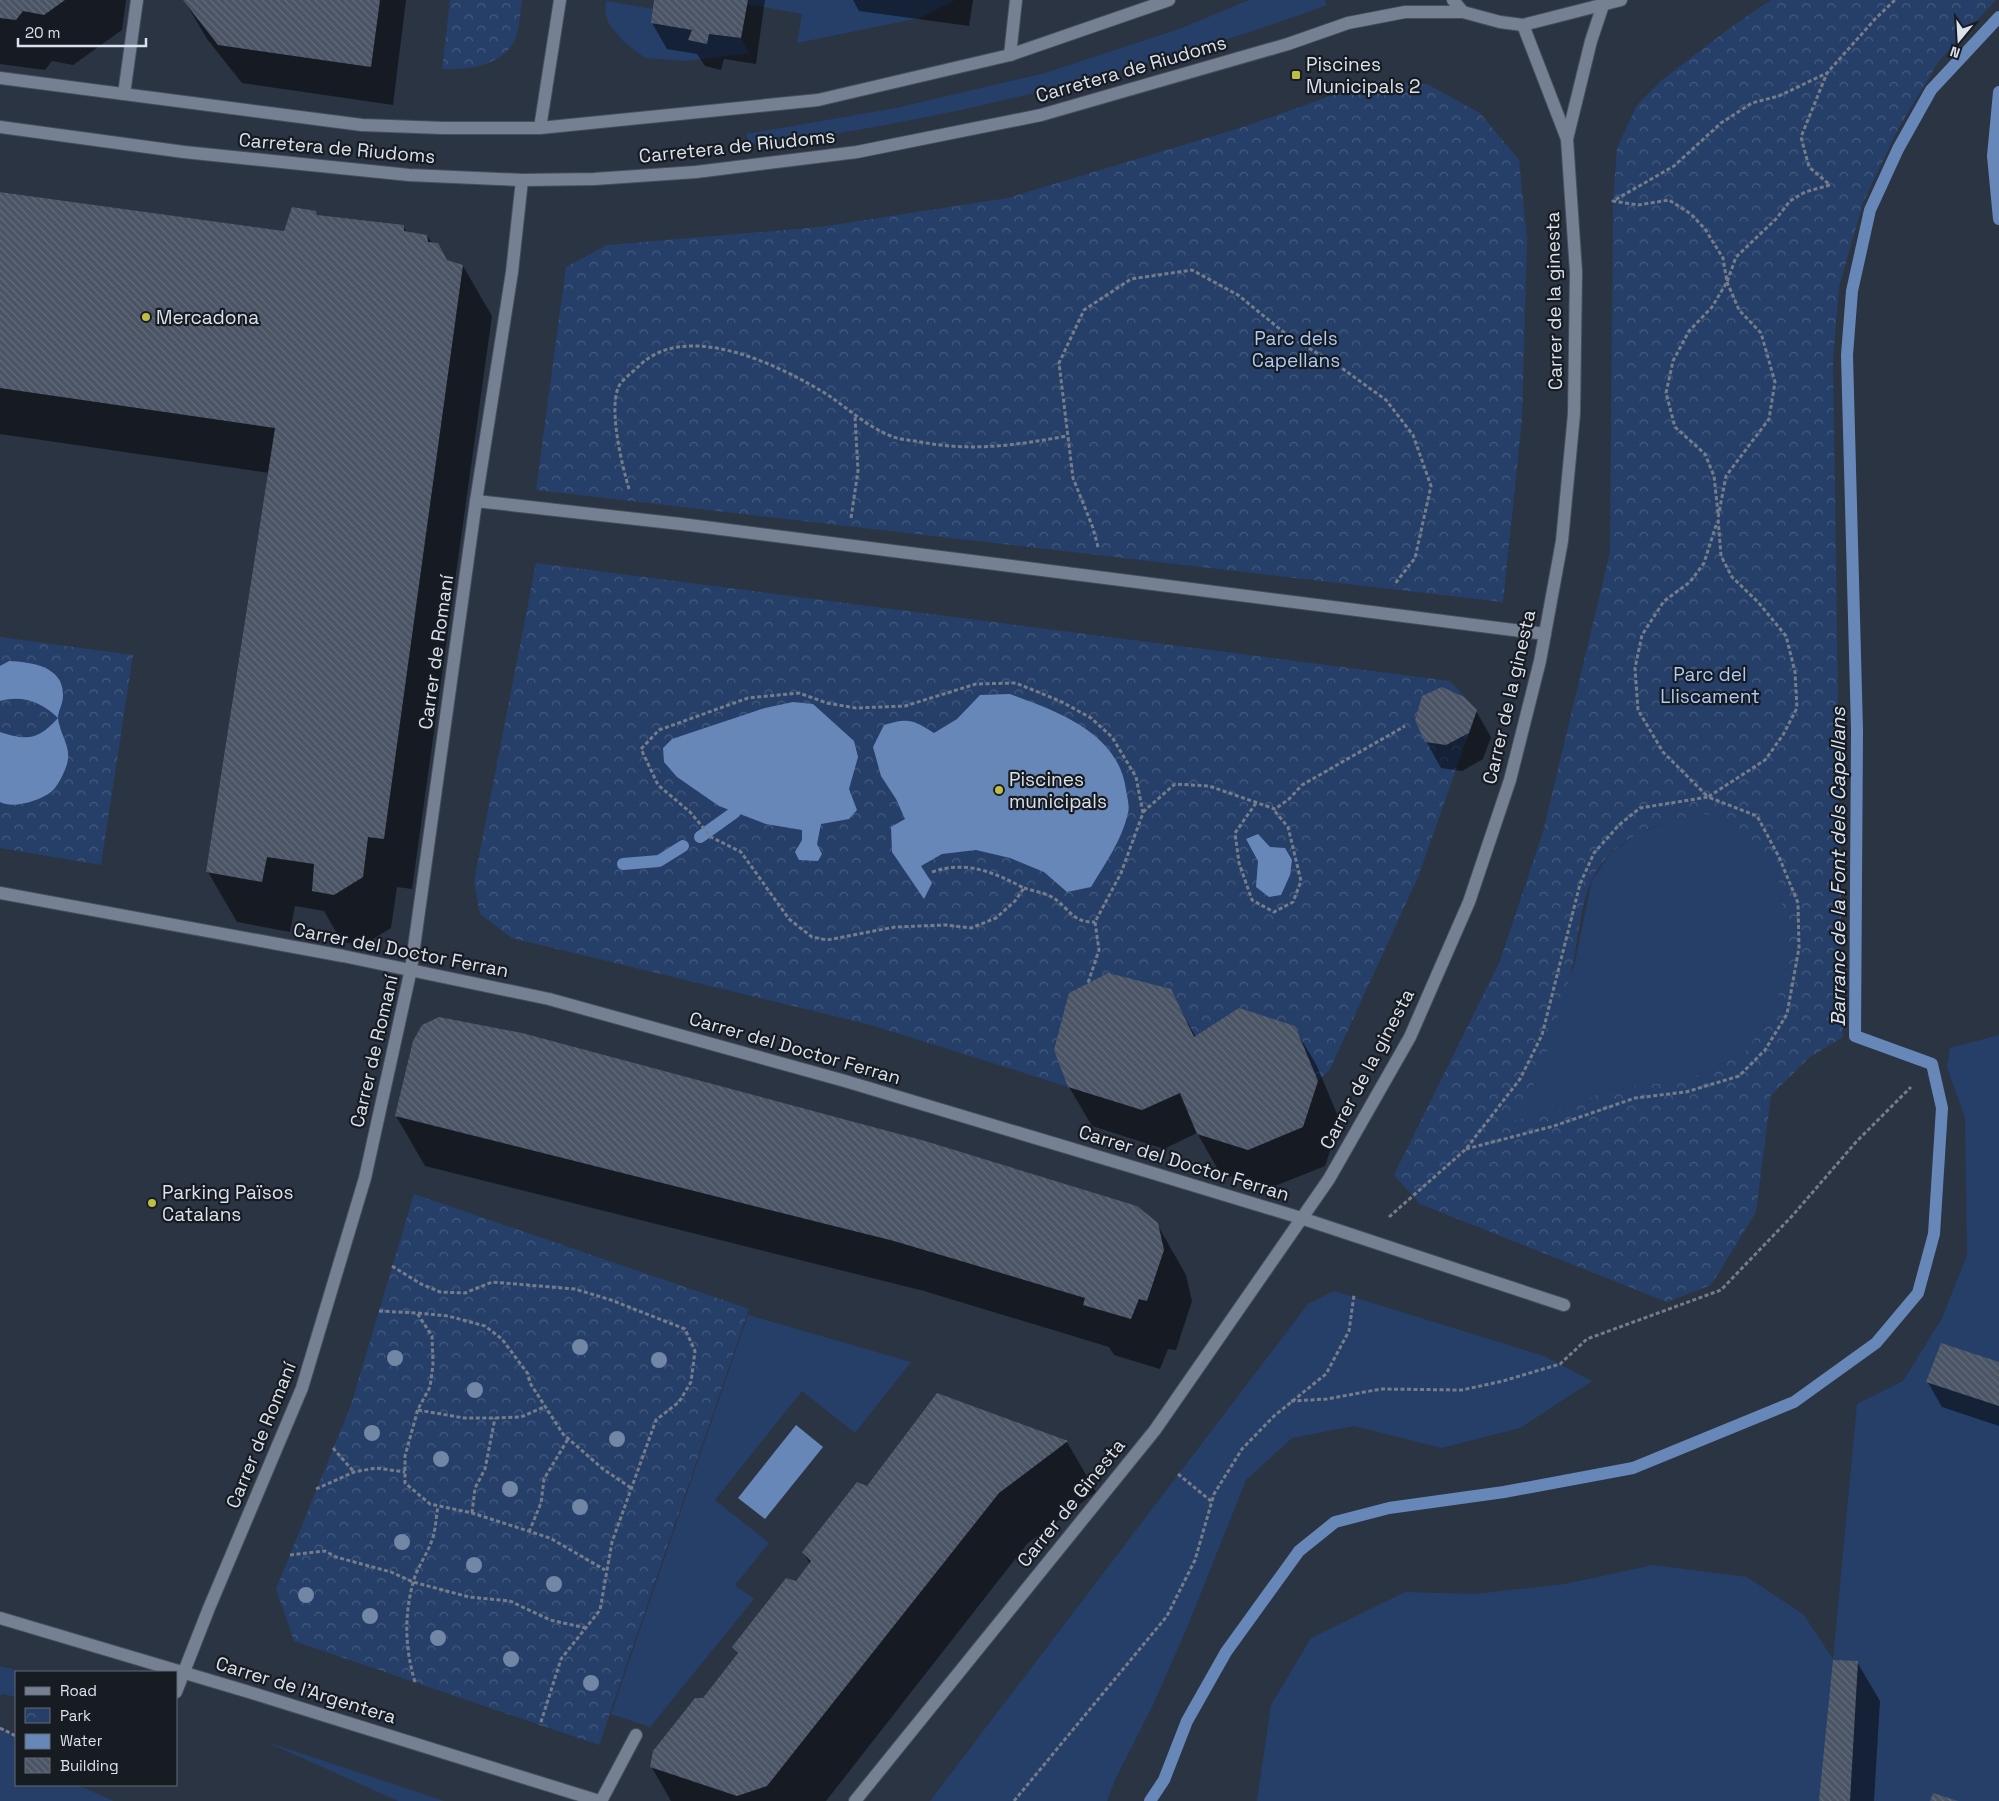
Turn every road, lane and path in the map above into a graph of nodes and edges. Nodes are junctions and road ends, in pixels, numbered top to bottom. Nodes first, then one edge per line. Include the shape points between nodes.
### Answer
1 (137, 0) edge
2 (560, 0) edge
3 (1016, 0) edge
4 (1169, 0) edge
5 (1452, 0) edge
6 (1621, 0) edge
7 (1895, 0) edge
8 (1603, 5) junction
9 (1463, 12) junction
10 (1523, 25) junction
11 (1010, 55) junction
12 (1827, 73) junction
13 (0, 78) edge
14 (124, 94) junction
15 (0, 127) edge
16 (540, 128) junction
17 (1567, 139) junction
18 (522, 180) junction
19 (1727, 282) junction
20 (855, 416) junction
21 (1067, 436) junction
22 (476, 501) junction
23 (1718, 518) junction
24 (645, 520) junction
25 (846, 546) junction
26 (1106, 579) junction
27 (1373, 613) junction
28 (1545, 634) junction
29 (1405, 726) dead end
30 (1708, 797) junction
31 (1256, 802) junction
32 (1272, 808) junction
33 (1143, 813) junction
34 (932, 872) dead end
35 (1024, 888) junction
36 (0, 894) edge
37 (1095, 922) junction
38 (411, 969) junction
39 (1088, 983) dead end
40 (1911, 1087) dead end
41 (1466, 1148) junction
42 (1301, 1218) junction
43 (1365, 1240) junction
44 (392, 1266) dead end
45 (1354, 1295) dead end
46 (1564, 1305) dead end
47 (379, 1311) dead end
48 (417, 1313) junction
49 (1291, 1401) junction
50 (544, 1408) junction
51 (418, 1410) junction
52 (495, 1418) junction
53 (568, 1439) junction
54 (333, 1448) dead end
55 (354, 1472) junction
56 (405, 1472) junction
57 (1178, 1474) dead end
58 (631, 1488) junction
59 (316, 1489) dead end
60 (1211, 1501) junction
61 (438, 1506) junction
62 (472, 1513) junction
63 (529, 1532) junction
64 (290, 1555) dead end
65 (606, 1570) junction
66 (413, 1582) junction
67 (0, 1618) edge
68 (586, 1628) junction
69 (177, 1671) edge
70 (178, 1671) edge
71 (184, 1673) junction
72 (415, 1682) dead end
73 (178, 1687) edge
74 (540, 1725) dead end
75 (0, 1728) edge
76 (636, 1735) dead end
77 (15, 1736) edge
78 (600, 1801) edge
79 (855, 1801) edge
80 (1014, 1801) edge

1 - 14 street
2 - 16 street
3 - 11 street
4 - 11 street, Carretera de Riudoms
5 - 9 street
6 - 8 street, Carretera de Riudoms
7 - 12 path
8 - 10 street, Carretera de Riudoms
8 - 17 street, Carrer de la ginesta
9 - 10 street, Carretera de Riudoms
9 - 18 street, Carretera de Riudoms via 1405,12 1348,23 1288,44 1041,115 857,152 696,172
10 - 17 street, Carrer de la ginesta
11 - 16 street, Carretera de Riudoms via 818,100
12 - 19 path via 1801,137 1809,167 1830,185 1804,192 1790,201 1736,257
12 - 19 path via 1779,96 1752,103 1721,123 1674,166 1613,201 1638,205 1669,200 1692,214 1723,258
13 - 14 street, Carretera de Riudoms
14 - 16 street, Carretera de Riudoms via 362,125
15 - 18 street, Carretera de Riudoms via 184,152 409,175
17 - 28 street, Carrer de la ginesta via 1576,272 1574,414 1562,541
18 - 22 street, Carrer de Romaní via 512,272
19 - 23 path via 1739,310 1761,333 1775,382 1769,419 1726,476
19 - 23 path via 1712,307 1689,330 1672,361 1666,393 1675,427 1705,454 1708,461 1714,476
20 - 21 path via 892,437 951,448 1010,446
20 - 24 path via 819,389 731,350 689,345 649,356 618,387 616,411 618,450 630,490
20 - 25 path via 858,470
21 - 26 path via 1073,478 1093,528
21 - 27 path via 1058,363 1084,310 1131,280 1192,270 1238,295 1286,334 1343,368 1386,400 1413,435 1431,486 1415,558
22 - 24 street
22 - 38 street, Carrer de Romaní
23 - 30 path via 1704,563 1690,582 1664,601 1642,635 1635,668 1638,710 1663,752
23 - 30 path via 1721,556 1732,577 1786,636 1795,672 1796,708 1783,735 1765,760
24 - 25 street
25 - 26 street
26 - 27 street
27 - 28 street
28 - 42 street, Carrer de la ginesta via 1510,780 1469,902 1410,1037 1329,1179
29 - 32 path via 1302,785 1289,799
30 - 41 path via 1640,808 1619,825 1594,853 1580,884 1542,1035 1520,1079
30 - 41 path via 1757,816 1798,903 1799,948 1787,1014 1764,1050 1739,1076 1686,1092 1635,1098 1554,1126
31 - 32 path
31 - 32 path via 1235,833 1239,862 1252,900 1274,912 1293,902 1301,881 1288,827
31 - 33 path via 1209,786 1175,784
33 - 35 path via 1136,777 1112,737 1091,718 1016,683 976,684 905,706 856,708 799,693 748,698 659,730 641,750 658,785 690,812 711,837 741,852 789,919 812,937 827,940 896,927 946,925 970,928 996,918
33 - 37 path via 1122,873
34 - 35 path via 950,866 973,868 998,874
35 - 37 path via 1054,898 1084,922
36 - 38 street, Carrer del Doctor Ferran
37 - 39 path via 1099,950
38 - 42 street, Carrer del Doctor Ferran via 549,999 845,1081
38 - 71 street, Carrer de Romaní via 365,1178 315,1349 302,1388
40 - 49 path via 1856,1142 1793,1215 1721,1290 1588,1339 1560,1364 1503,1381 1462,1390 1381,1389 1327,1400
41 - 43 path
42 - 43 street, Carrer del Doctor Ferran
42 - 79 street, Carrer de Ginesta via 1154,1430
43 - 46 street, Carrer del Doctor Ferran
44 - 58 path via 440,1292 465,1293 492,1282 575,1289 685,1329 695,1351 691,1382 679,1402 656,1420
45 - 49 path via 1349,1331 1326,1374
47 - 48 path
48 - 50 path via 448,1316 485,1326 502,1339 528,1374
48 - 51 path via 432,1336 433,1365 430,1387
49 - 60 path via 1242,1449
50 - 52 path via 521,1417
50 - 53 path
51 - 52 path via 464,1418
51 - 56 path via 405,1456
52 - 62 path via 484,1468 475,1488
53 - 58 path
53 - 63 path via 544,1479 541,1502
54 - 55 path
55 - 56 path via 376,1468
55 - 59 path
56 - 61 path via 405,1483 430,1504
57 - 60 path
58 - 65 path
60 - 80 path via 1194,1560 1167,1616
61 - 62 path
61 - 66 path via 432,1540
62 - 63 path
63 - 65 path via 550,1538
64 - 66 path via 325,1552
65 - 68 path via 600,1610
66 - 68 path via 469,1597 510,1601 550,1620
66 - 72 path via 406,1631
67 - 69 street, Carrer de l'Argentera
68 - 74 path via 560,1659
70 - 71 street, Carrer de l'Argentera
71 - 73 street, Carrer de Romaní
71 - 78 street, Carrer de l'Argentera
75 - 77 path
76 - 78 street

